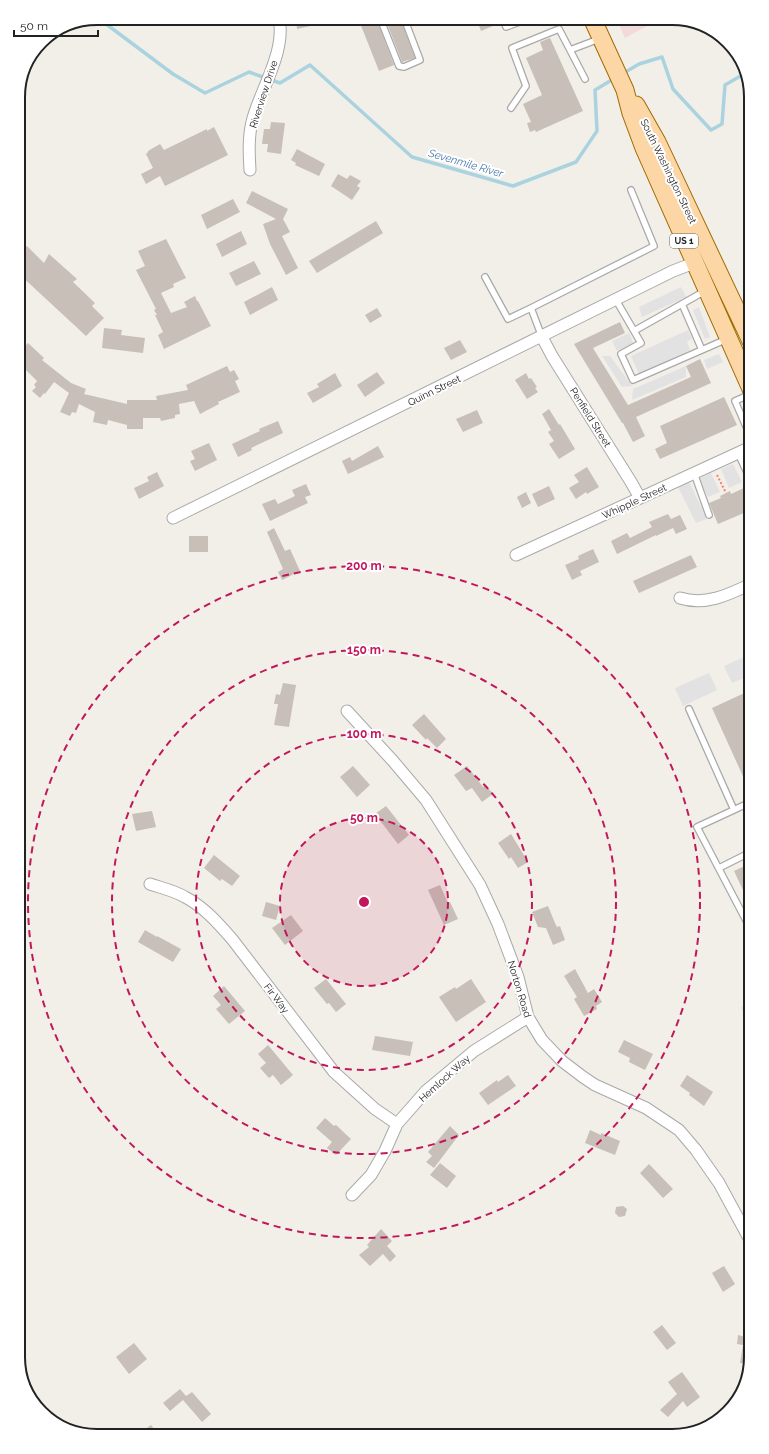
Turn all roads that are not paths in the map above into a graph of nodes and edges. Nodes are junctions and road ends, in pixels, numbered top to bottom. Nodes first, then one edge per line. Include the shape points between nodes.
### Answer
1 (280, 25) edge
2 (383, 25) edge
3 (407, 25) edge
4 (596, 25) edge
5 (602, 38) junction
6 (570, 50) junction
7 (585, 79) dead end
8 (625, 90) junction
9 (511, 108) dead end
10 (250, 170) dead end
11 (631, 190) dead end
12 (694, 263) junction
13 (485, 277) dead end
14 (706, 290) junction
15 (616, 300) junction
16 (682, 304) junction
17 (531, 308) junction
18 (744, 326) edge
19 (634, 331) junction
20 (542, 337) junction
21 (728, 339) junction
22 (702, 350) junction
23 (744, 374) edge
24 (744, 397) edge
25 (744, 422) edge
26 (744, 451) edge
27 (738, 453) junction
28 (744, 466) edge
29 (694, 473) junction
30 (640, 498) junction
31 (709, 515) dead end
32 (173, 518) dead end
33 (516, 555) dead end
34 (744, 587) edge
35 (680, 598) dead end
36 (689, 709) dead end
37 (347, 711) dead end
38 (744, 805) edge
39 (734, 810) junction
40 (744, 856) edge
41 (719, 868) junction
42 (150, 884) dead end
43 (744, 916) edge
44 (528, 1017) junction
45 (397, 1124) junction
46 (352, 1195) dead end
47 (744, 1229) edge

1 - 10 street, Riverview Drive via 280,44 252,119 249,137
2 - 3 lane via 399,66 404,67 420,60
4 - 5 main road, South Washington Street / US 1
5 - 6 lane
5 - 8 main road, South Washington Street / US 1
6 - 7 lane
6 - 9 lane via 559,29 512,48 526,86
8 - 12 main road, South Washington Street / US 1 via 644,148
8 - 18 main road, South Washington Street / US 1 via 657,142
11 - 17 lane via 654,246
12 - 14 main road, South Washington Street / US 1
12 - 15 street, Quinn Street
13 - 17 lane via 508,319
14 - 16 lane
14 - 21 main road, South Washington Street / US 1
15 - 19 lane
15 - 20 street, Quinn Street
16 - 19 lane
16 - 22 lane
17 - 20 lane
19 - 22 lane via 641,343 621,354 634,380
20 - 30 street, Penfield Street
20 - 32 street, Quinn Street
21 - 22 lane
21 - 23 main road, South Washington Street / US 1
24 - 25 lane via 735,401
26 - 27 street, Whipple Street
27 - 28 lane
27 - 29 street, Whipple Street
29 - 30 street, Whipple Street
29 - 31 lane
30 - 33 street, Whipple Street
34 - 35 street via 709,600
36 - 39 lane
37 - 44 street, Norton Road via 426,800 480,885 518,977
38 - 39 lane
39 - 41 lane via 697,826
40 - 41 lane
41 - 43 lane
42 - 45 street, Fir Way via 185,897 201,907 218,923 334,1072 375,1109
44 - 45 street, Hemlock Way via 474,1051 426,1091
44 - 47 street, Norton Road via 542,1040 583,1078 646,1108 680,1130 719,1183
45 - 46 street, Hemlock Way via 386,1151 371,1176

